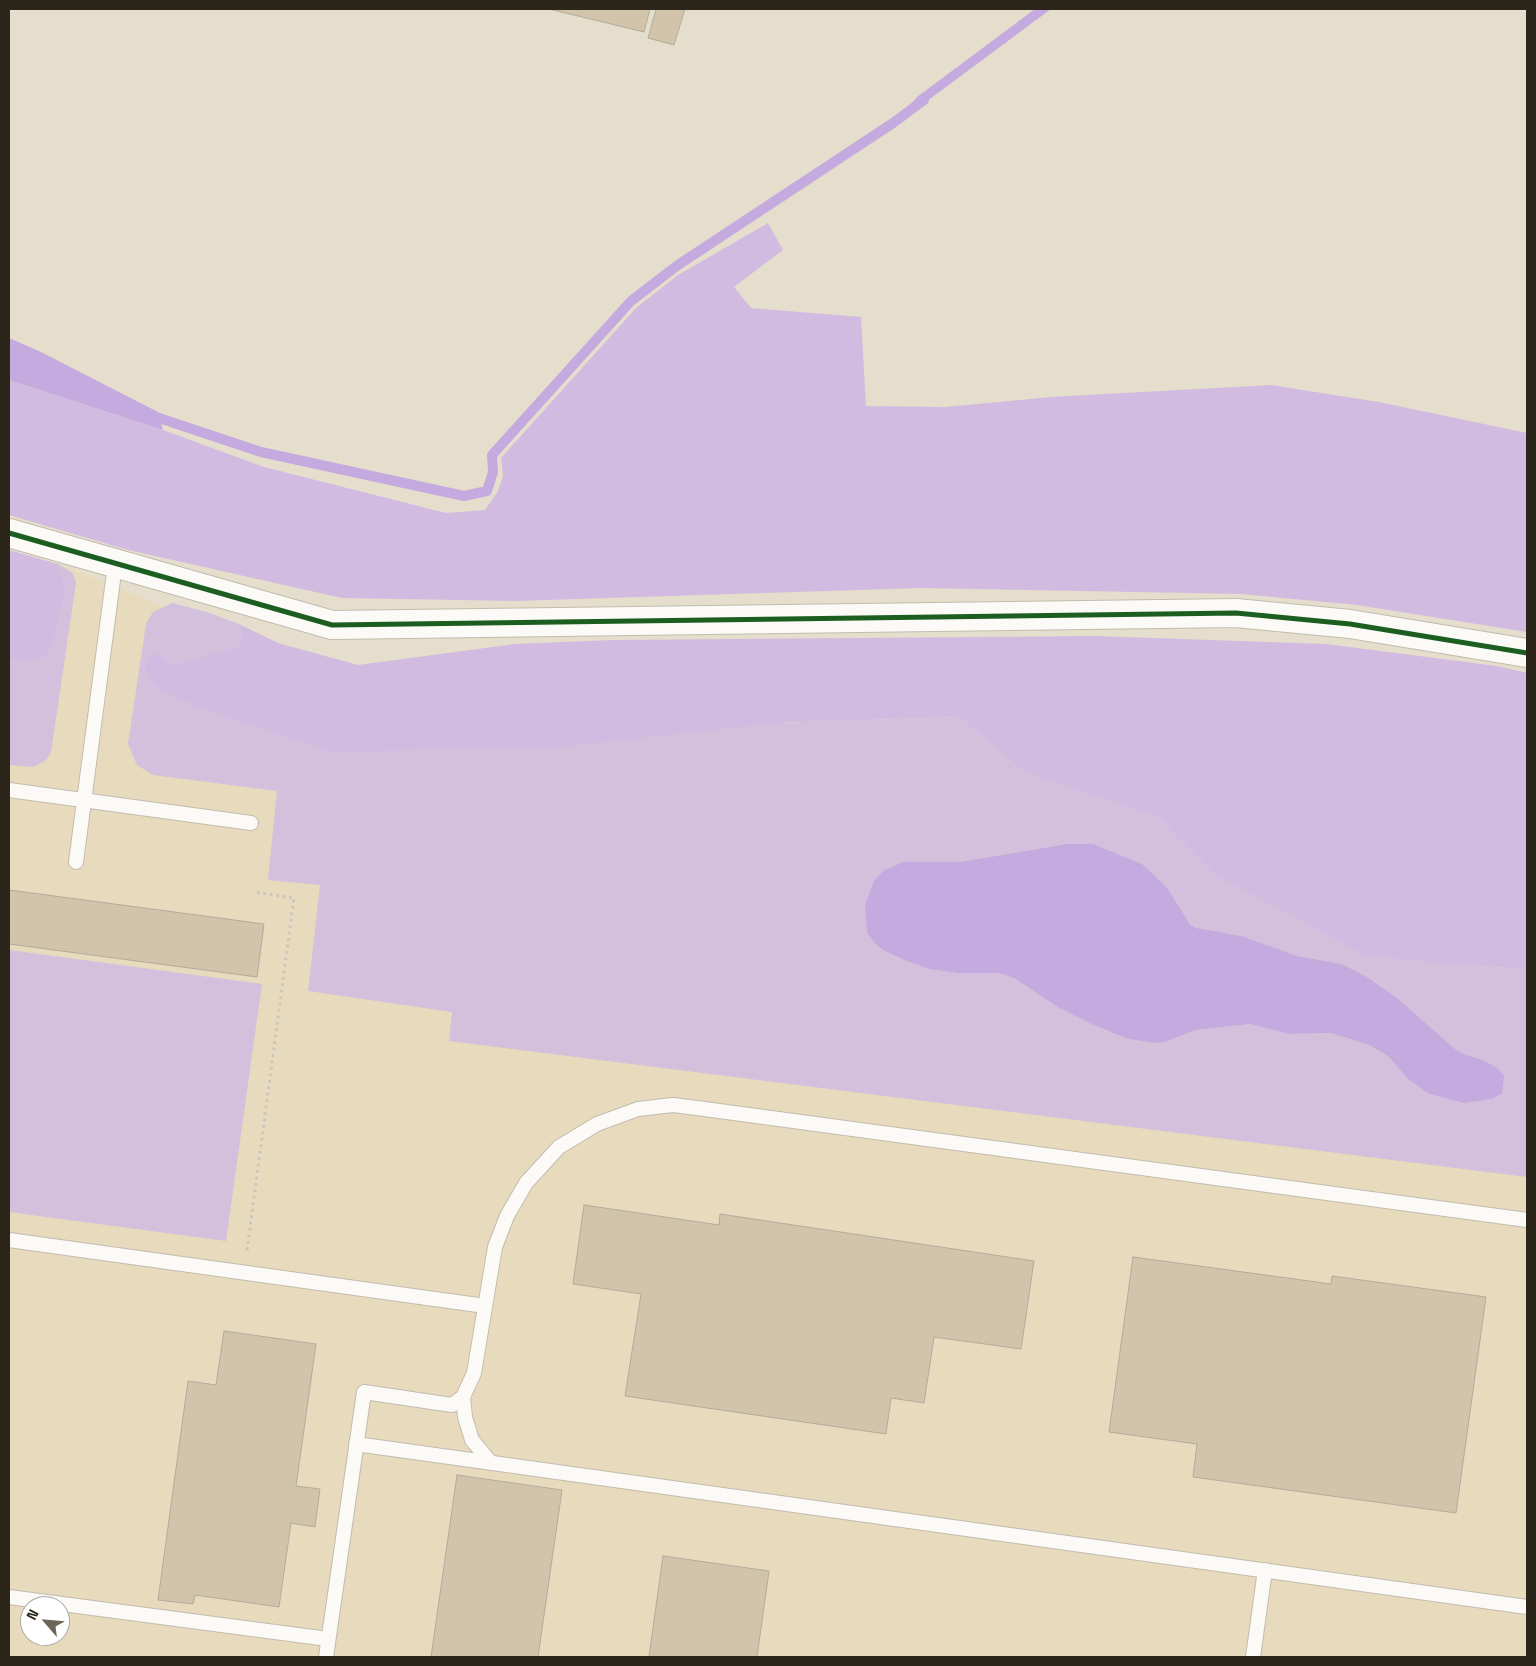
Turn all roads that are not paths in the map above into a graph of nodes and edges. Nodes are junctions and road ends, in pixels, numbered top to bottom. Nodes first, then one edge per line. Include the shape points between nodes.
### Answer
1 (9, 533) edge
2 (115, 564) junction
3 (1527, 653) edge
4 (9, 790) edge
5 (84, 800) junction
6 (250, 823) dead end
7 (76, 862) dead end
8 (1527, 1220) edge
9 (9, 1240) edge
10 (485, 1306) junction
11 (463, 1397) junction
12 (356, 1444) junction
13 (491, 1463) junction
14 (1265, 1570) junction
15 (9, 1597) edge
16 (1527, 1607) edge
17 (328, 1639) junction
18 (326, 1657) edge
19 (1253, 1657) edge

1 - 2 street
2 - 3 street via 332,625 1236,613 1350,624
2 - 5 lane
4 - 5 lane
5 - 6 lane
5 - 7 lane
8 - 10 lane via 672,1105 638,1109 597,1124 559,1146 526,1183 507,1216 495,1247
9 - 10 lane
10 - 11 lane via 474,1373
11 - 12 lane via 452,1404 364,1392
11 - 13 lane via 472,1440
12 - 13 lane
12 - 17 lane
13 - 14 lane
14 - 16 lane
14 - 19 lane
15 - 17 lane
17 - 18 lane

